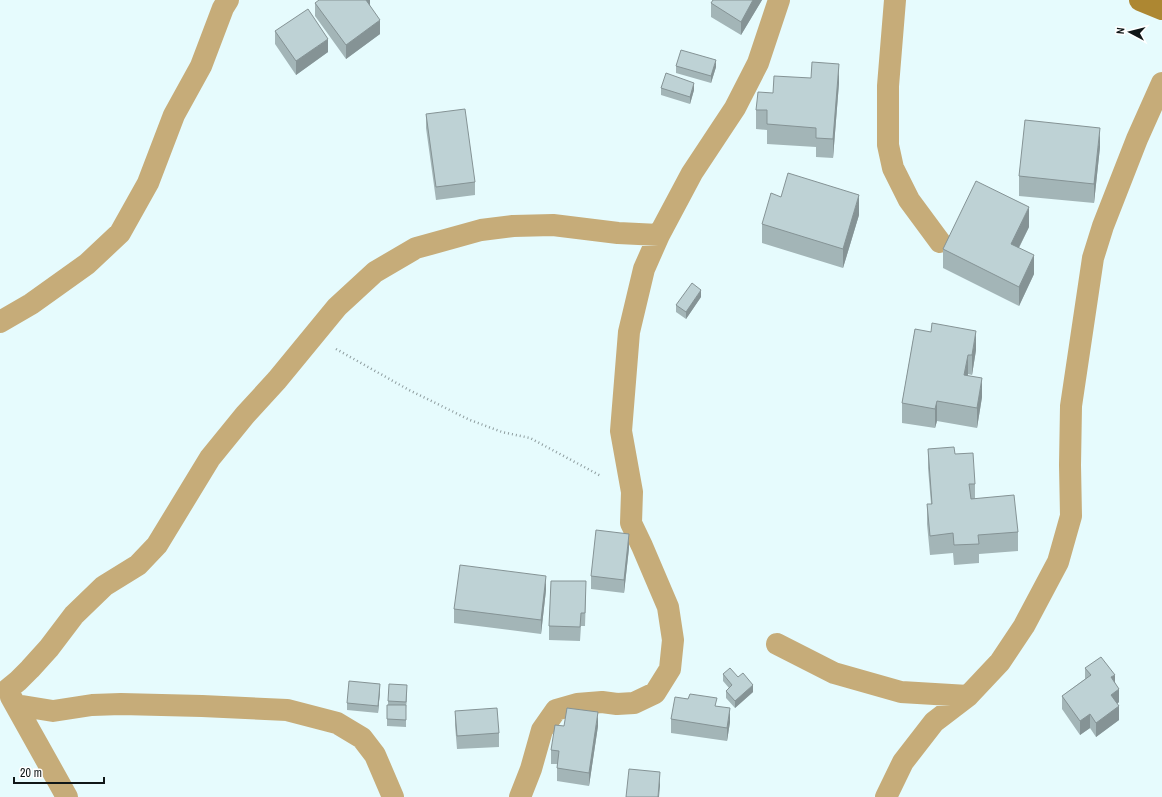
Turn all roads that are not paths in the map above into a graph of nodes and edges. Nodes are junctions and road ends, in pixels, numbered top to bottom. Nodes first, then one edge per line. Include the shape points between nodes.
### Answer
1 (228, 0) edge
2 (778, 0) edge
3 (895, 0) edge
4 (1140, 0) edge
5 (1162, 9) edge
6 (1162, 83) edge
7 (659, 235) junction
8 (940, 242) dead end
9 (0, 322) edge
10 (777, 644) dead end
11 (8, 692) edge
12 (968, 696) junction
13 (67, 797) edge
14 (393, 797) edge
15 (520, 797) edge
16 (886, 797) edge

1 - 9 street via 201,66 174,115 148,183 120,233 87,264 31,304
2 - 7 street via 758,63 735,108 692,173
3 - 8 street via 888,86 888,145 893,168 909,200
4 - 5 street
6 - 12 street via 1103,226 1094,258 1071,406 1071,516 1058,562 1024,626 1000,662
7 - 11 street via 553,225 481,230 416,248 375,272 337,307 210,458 157,545 138,565 104,586 74,615 49,648
7 - 15 street via 644,269 629,332 621,431 632,492 631,523 668,607 673,640 670,669 655,693 634,703 577,704 556,710 542,730
10 - 12 street via 834,673 901,692
11 - 13 street
11 - 14 street via 53,711 92,705 122,704 249,708 286,710 337,723 362,738 375,755
12 - 16 street via 934,722 903,762

